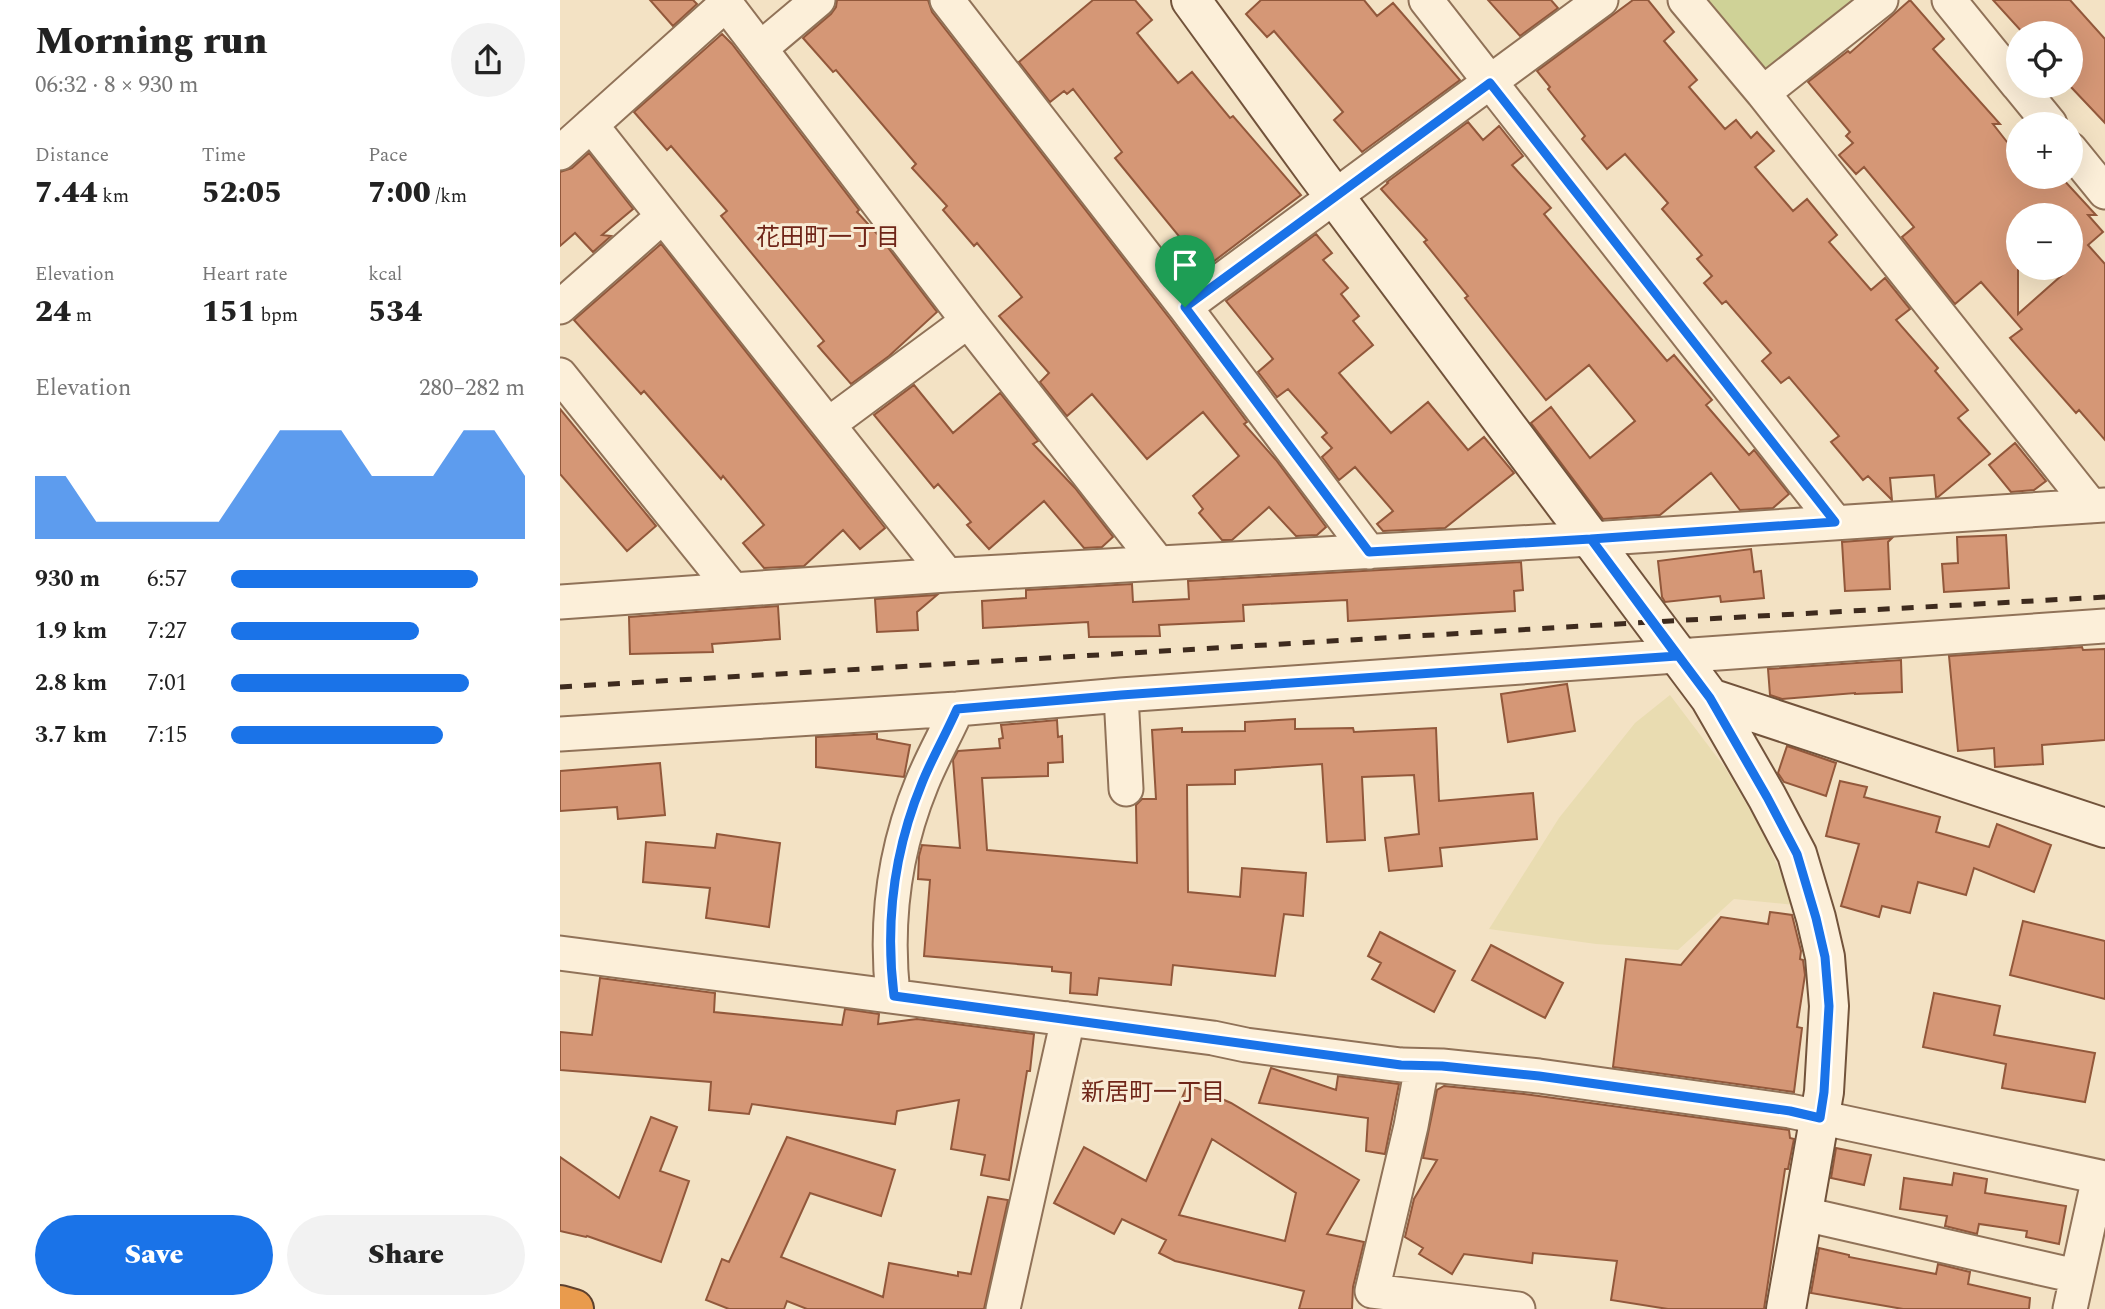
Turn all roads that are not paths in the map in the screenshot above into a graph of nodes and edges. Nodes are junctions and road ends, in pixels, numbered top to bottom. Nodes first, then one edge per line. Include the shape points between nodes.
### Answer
1 (818, 0) edge
2 (947, 0) edge
3 (1191, 0) edge
4 (1426, 0) edge
5 (1601, 0) edge
6 (1685, 0) edge
7 (1881, 0) edge
8 (1949, 0) edge
9 (724, 2) edge
10 (761, 48) junction
11 (2006, 70) edge
12 (1490, 83) junction
13 (1763, 93) junction
14 (2029, 98) edge
15 (2040, 112) edge
16 (591, 125) junction
17 (560, 153) edge
18 (2083, 165) edge
19 (2105, 192) edge
20 (1335, 197) junction
21 (662, 217) junction
22 (560, 307) edge
23 (1185, 307) junction
24 (968, 321) junction
25 (560, 375) edge
26 (829, 424) junction
27 (2098, 505) edge
28 (1835, 522) junction
29 (1591, 539) junction
30 (1369, 552) junction
31 (1158, 563) junction
32 (947, 575) junction
33 (733, 590) junction
34 (560, 602) edge
35 (2105, 626) edge
36 (1677, 656) junction
37 (1121, 695) junction
38 (1710, 698) junction
39 (957, 709) junction
40 (560, 734) edge
41 (1126, 789) dead end
42 (2105, 828) edge
43 (560, 953) edge
44 (894, 996) junction
45 (1068, 1019) junction
46 (1422, 1066) junction
47 (1820, 1118) junction
48 (2102, 1177) edge
49 (1804, 1214) junction
50 (2077, 1276) junction
51 (560, 1305) edge
52 (574, 1309) edge
53 (1003, 1309) edge
54 (1518, 1309) edge
55 (1786, 1309) edge
56 (2070, 1309) edge

1 - 10 street
2 - 23 street
3 - 20 street
4 - 12 street
5 - 12 street
6 - 13 street
7 - 13 street
8 - 11 street
9 - 10 street
9 - 16 street
10 - 24 street
12 - 20 street
12 - 28 street
13 - 27 street
14 - 15 street
16 - 17 street
16 - 21 street
18 - 19 street
20 - 23 street
20 - 29 street
21 - 22 street
21 - 26 street
23 - 30 street
24 - 26 street
24 - 31 street
25 - 33 street
26 - 32 street
27 - 28 street
28 - 29 street
29 - 30 street
29 - 36 street
30 - 31 street
31 - 32 street
32 - 33 street
33 - 34 street
35 - 36 street
36 - 37 street
36 - 38 street
37 - 39 street
37 - 41 street
38 - 42 street
38 - 47 street via 1797,854 1816,918 1829,1006
39 - 40 street
39 - 44 street via 923,781 900,851 890,925
43 - 44 street
44 - 45 street
45 - 46 street
45 - 53 street
46 - 47 street via 1539,1076
46 - 54 street via 1372,1291
47 - 48 street
47 - 49 street
48 - 50 street
49 - 50 street
49 - 55 street
50 - 56 street
51 - 52 highway

